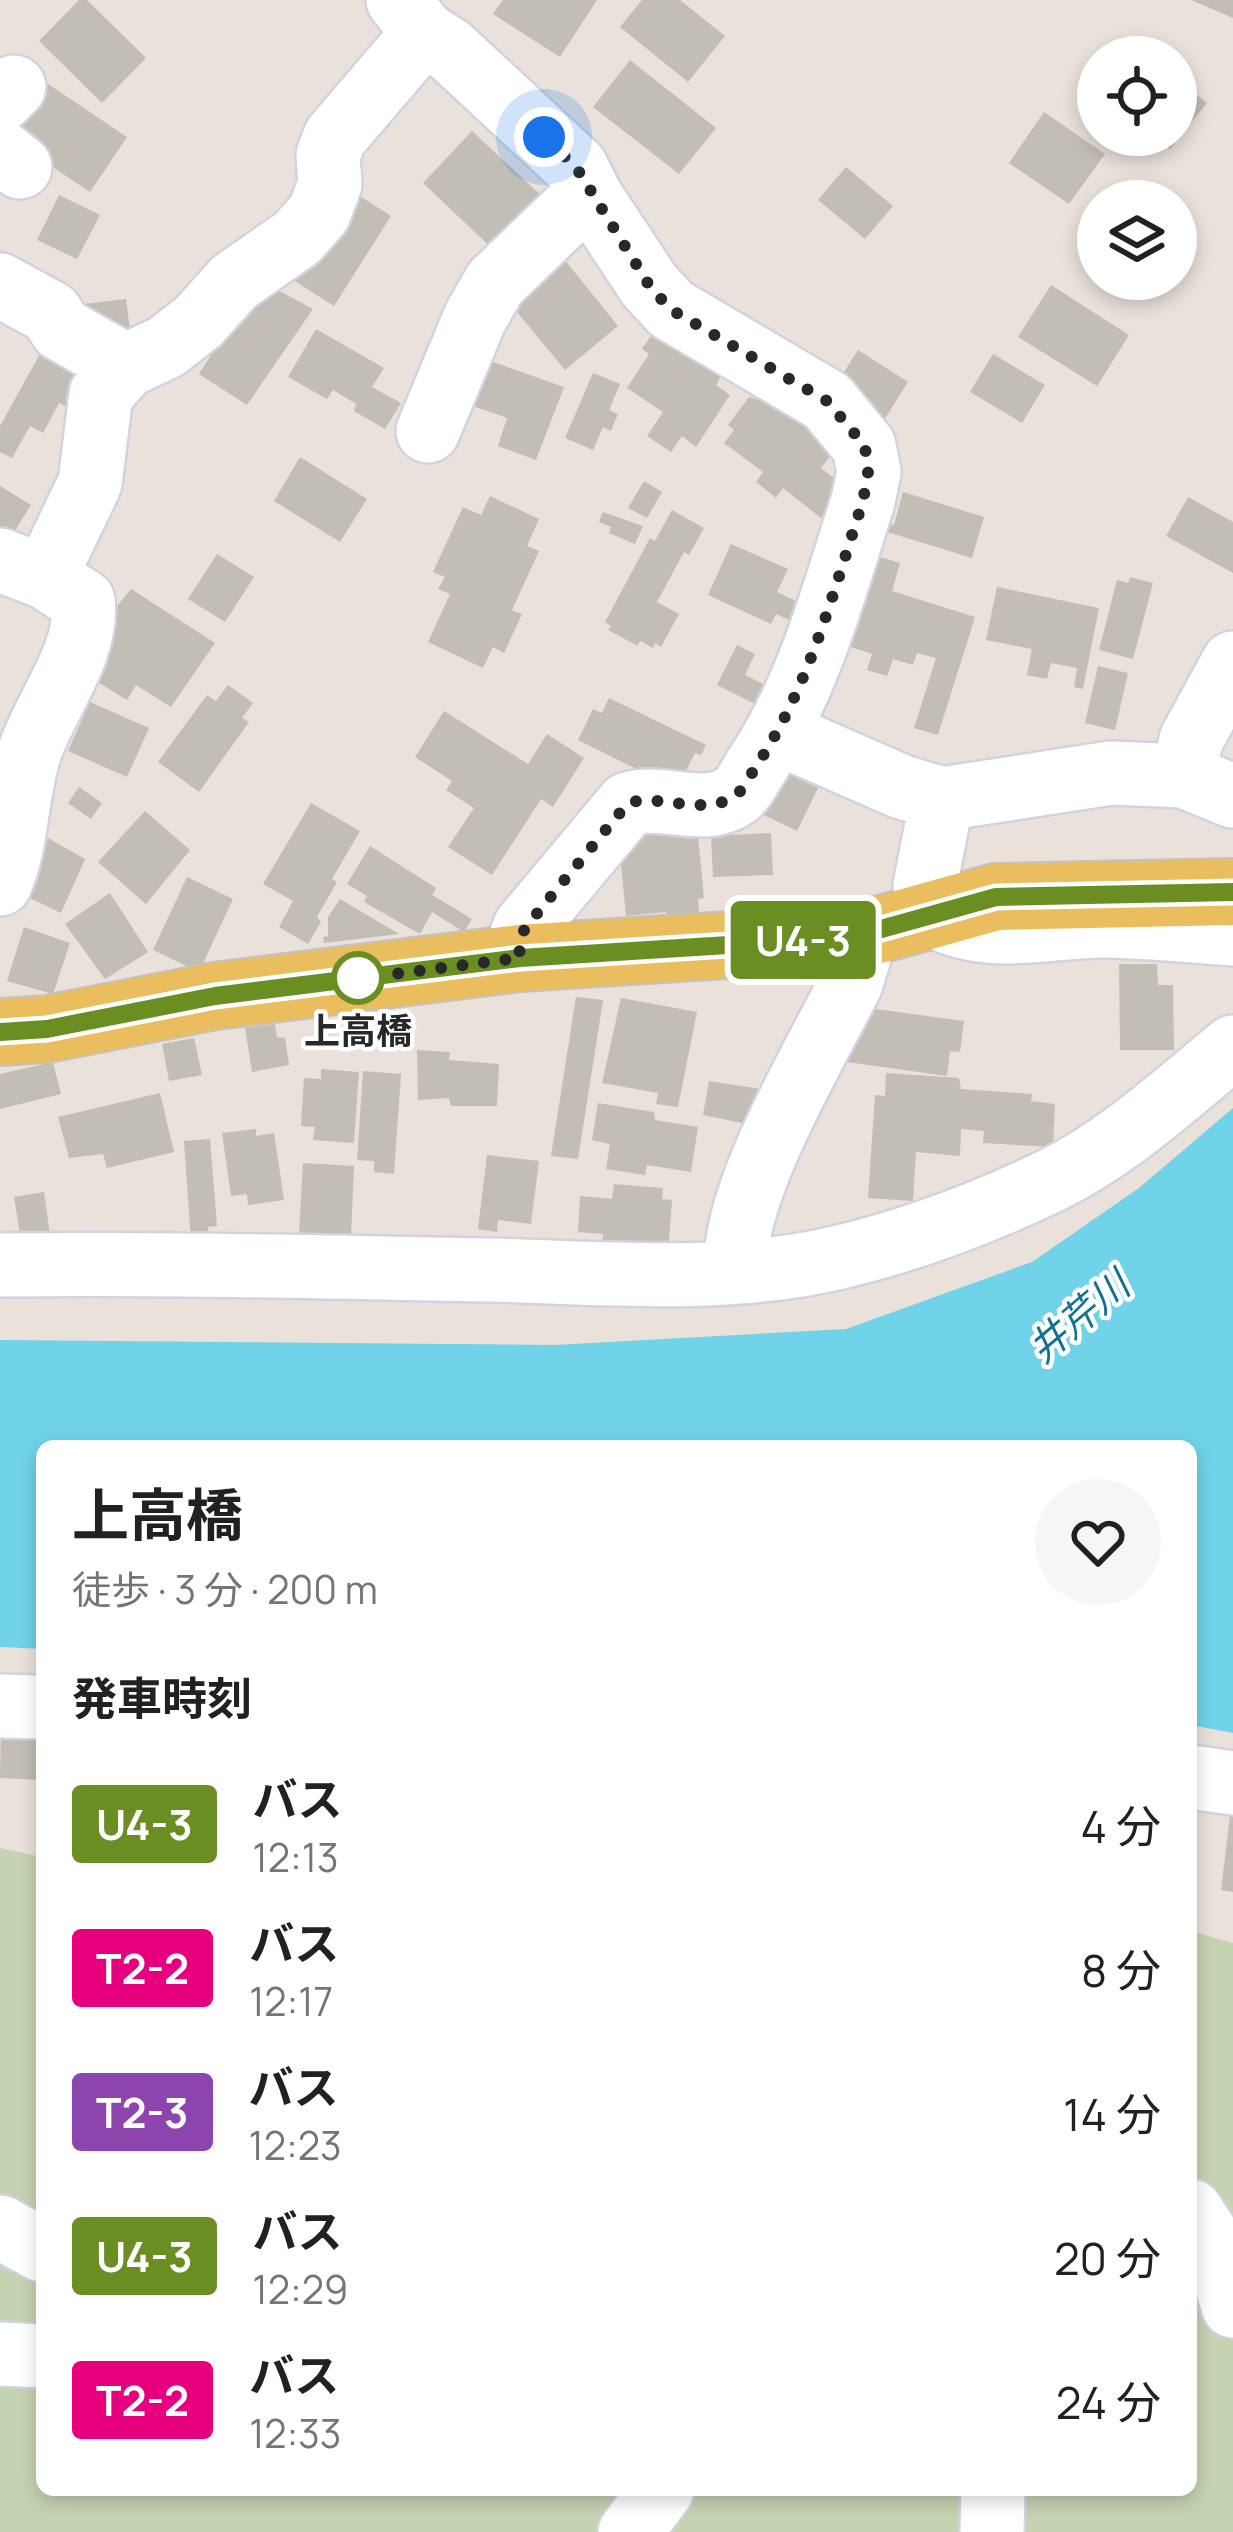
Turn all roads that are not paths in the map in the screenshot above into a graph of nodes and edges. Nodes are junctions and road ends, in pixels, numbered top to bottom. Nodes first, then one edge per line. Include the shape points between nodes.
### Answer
1 (411, 16) edge
2 (591, 197) junction
3 (0, 285) edge
4 (126, 366) junction
5 (428, 431) dead end
6 (23, 569) edge
7 (1233, 663) edge
8 (778, 733) junction
9 (1208, 786) edge
10 (9, 798) edge
11 (941, 799) junction
12 (0, 884) edge
13 (1233, 892) edge
14 (932, 915) junction
15 (858, 934) junction
16 (1233, 934) edge
17 (520, 958) junction
18 (0, 1032) edge
19 (1233, 1047) edge
20 (0, 1265) edge
21 (736, 1271) junction
22 (0, 1706) edge
23 (36, 1707) edge
24 (1197, 1778) edge
25 (1233, 1783) edge
26 (1197, 2219) edge
27 (0, 2227) edge
28 (36, 2246) edge
29 (1233, 2306) edge
30 (0, 2354) edge
31 (36, 2356) edge
32 (657, 2496) edge
33 (993, 2496) edge
34 (630, 2532) edge
35 (992, 2532) edge

1 - 2 street via 576,167
1 - 4 street via 335,137 319,213 198,322
2 - 5 street via 495,284
2 - 8 street via 670,309 827,401 865,446 863,501 806,676
3 - 4 street
4 - 6 street via 101,394 90,483
6 - 10 street via 83,601 86,625
7 - 9 street via 1191,740
8 - 11 street
8 - 17 street via 738,794 710,806 628,803 525,928
9 - 11 street via 1111,772
10 - 12 street via 14,836
11 - 14 street via 925,886
13 - 14 main road via 996,897
14 - 15 main road
14 - 16 street via 959,928 1010,934 1106,926
15 - 17 main road
15 - 21 street via 851,983 762,1159
17 - 18 main road
19 - 21 street via 1140,1124 1053,1179 938,1227 834,1258
20 - 21 street
22 - 23 street
24 - 25 street
26 - 29 street via 1217,2251
27 - 28 street
30 - 31 street
32 - 34 street
33 - 35 street

